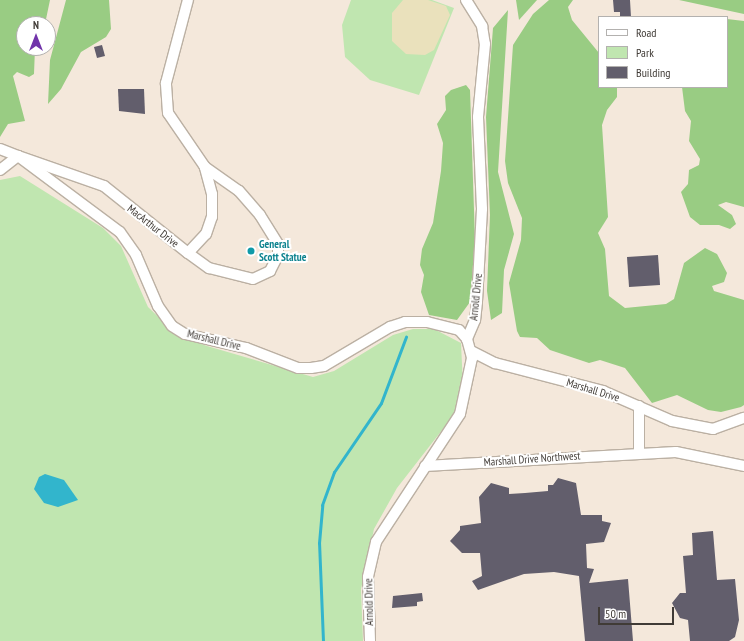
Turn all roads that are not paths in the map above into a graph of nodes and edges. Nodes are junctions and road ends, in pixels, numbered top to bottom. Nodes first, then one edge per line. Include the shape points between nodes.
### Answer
1 (188, 0) edge
2 (466, 0) edge
3 (0, 150) edge
4 (18, 156) junction
5 (205, 167) junction
6 (0, 170) edge
7 (188, 253) junction
8 (467, 339) junction
9 (471, 351) junction
10 (639, 406) junction
11 (744, 418) edge
12 (639, 452) junction
13 (425, 466) junction
14 (744, 466) edge
15 (370, 641) edge

1 - 5 street, MacArthur Drive via 166,83 168,114
2 - 8 street, Arnold Drive via 482,26 485,44 478,117 482,209 477,302 475,320
3 - 4 street, Marshall Drive
4 - 6 street
4 - 7 street, MacArthur Drive via 104,186
4 - 8 street, Marshall Drive via 120,232 136,255 158,306 172,326 185,334 246,348 298,368 324,366 390,327 405,322 428,322 459,330
5 - 7 street, MacArthur Drive via 212,194 212,218 206,234
5 - 7 street via 239,191 260,215 278,244 278,255 270,271 253,279 208,268
8 - 9 street, Arnold Drive
9 - 10 street, Marshall Drive via 495,363 603,390
9 - 13 street, Arnold Drive via 460,414
10 - 11 street, Marshall Drive via 672,421 713,429
10 - 12 street
12 - 13 street, Marshall Drive Northwest
12 - 14 street via 676,452
13 - 15 street, Arnold Drive via 376,542 368,577

